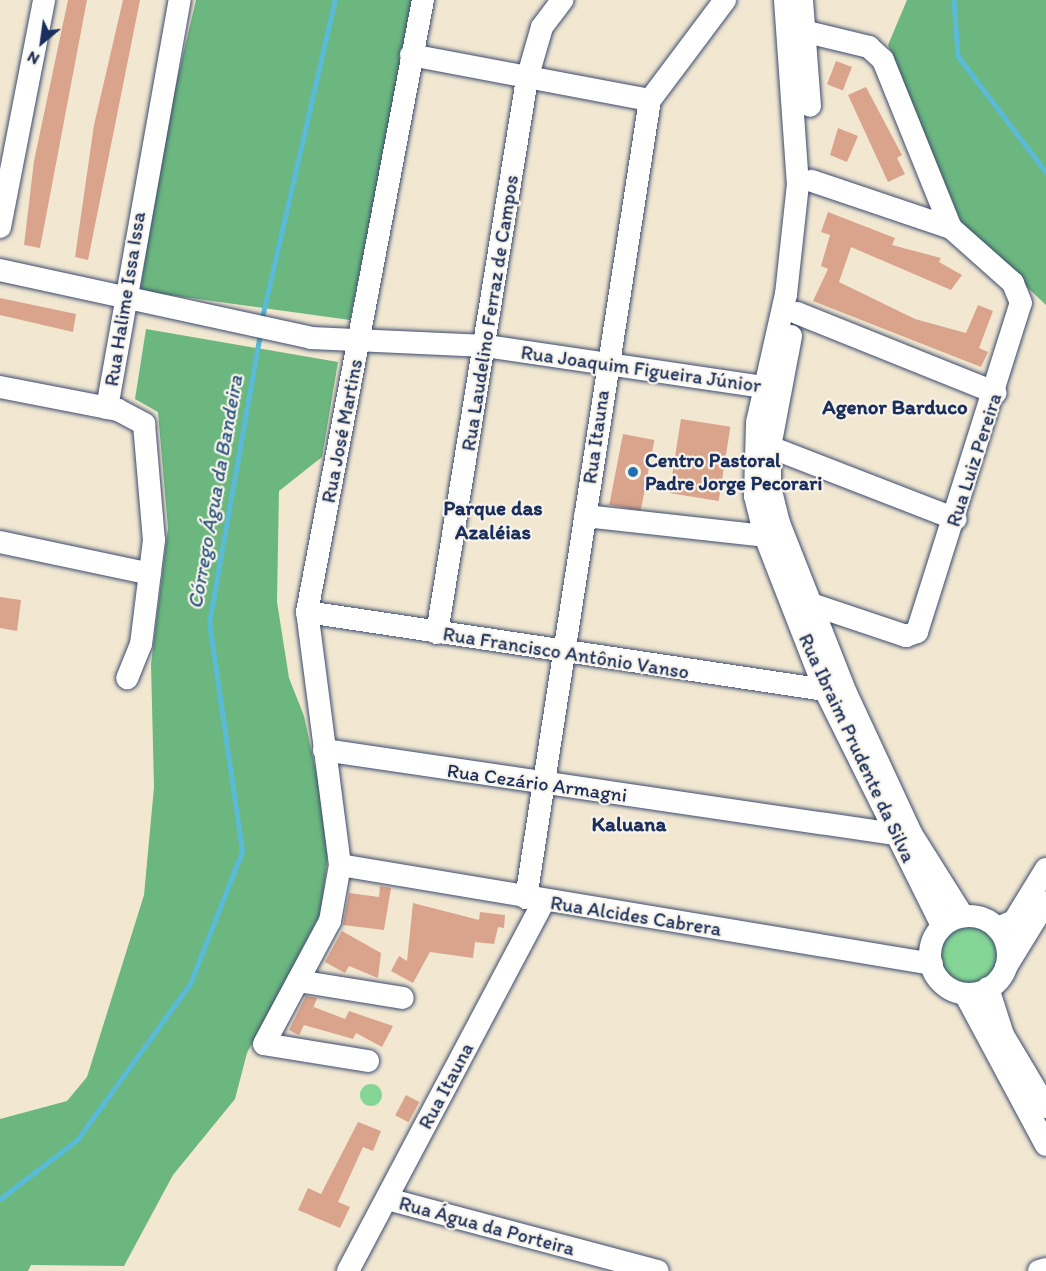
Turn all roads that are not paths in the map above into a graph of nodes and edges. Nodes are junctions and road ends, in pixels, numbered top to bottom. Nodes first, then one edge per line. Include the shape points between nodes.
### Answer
1 (44, 0) edge
2 (180, 0) edge
3 (423, 0) edge
4 (562, 0) edge
5 (725, 0) edge
6 (784, 0) edge
7 (802, 0) edge
8 (807, 32) junction
9 (411, 55) junction
10 (527, 79) junction
11 (650, 100) junction
12 (812, 181) junction
13 (0, 227) edge
14 (951, 228) junction
15 (0, 270) edge
16 (125, 294) junction
17 (797, 312) junction
18 (311, 338) junction
19 (360, 338) junction
20 (486, 346) junction
21 (355, 363) junction
22 (606, 368) junction
23 (0, 387) edge
24 (771, 388) junction
25 (996, 393) junction
26 (106, 408) junction
27 (770, 447) junction
28 (585, 516) junction
29 (956, 519) junction
30 (765, 536) junction
31 (0, 543) edge
32 (150, 574) junction
33 (798, 600) junction
34 (308, 612) junction
35 (437, 633) junction
36 (561, 654) junction
37 (127, 678) dead end
38 (825, 690) junction
39 (324, 750) junction
40 (545, 784) junction
41 (894, 834) junction
42 (340, 865) junction
43 (1046, 869) edge
44 (535, 899) junction
45 (1046, 902) edge
46 (963, 916) junction
47 (942, 926) junction
48 (998, 928) junction
49 (932, 964) junction
50 (1006, 967) junction
51 (298, 981) junction
52 (988, 988) junction
53 (965, 994) junction
54 (403, 998) dead end
55 (368, 1061) dead end
56 (1046, 1107) edge
57 (1046, 1145) edge
58 (387, 1199) junction
59 (1046, 1269) edge
60 (348, 1271) edge
61 (658, 1271) edge
62 (1039, 1271) edge

1 - 13 street
2 - 16 street, Rua Halime Issa Issa
3 - 9 street, Rua José Martins
4 - 10 street, Rua Laudelino Ferraz de Campos via 542,27
5 - 11 street, Rua Itauna
6 - 24 street, Rua Ibraim Prudente da Silva via 798,184
7 - 8 street, Rua Ibraim Prudente da Silva
8 - 12 street, Rua Ibraim Prudente da Silva
8 - 14 street via 869,47 883,60
9 - 10 street
9 - 19 street, Rua José Martins
10 - 11 street
10 - 20 street, Rua Laudelino Ferraz de Campos
11 - 22 street, Rua Itauna
12 - 14 street
12 - 17 street, Rua Ibraim Prudente da Silva
14 - 25 street, Rua Luiz Pereira via 1013,283 1020,309
15 - 16 street
16 - 18 street
16 - 26 street, Rua Halime Issa Issa
17 - 24 street, Rua Ibraim Prudente da Silva
17 - 25 street
18 - 19 street, Rua Joaquim Figueira Júnior
18 - 21 street
19 - 20 street, Rua Joaquim Figueira Júnior
19 - 21 street, Rua José Martins
20 - 22 street, Rua Joaquim Figueira Júnior
20 - 35 street, Rua Laudelino Ferraz de Campos
21 - 34 street, Rua José Martins
22 - 24 street, Rua Joaquim Figueira Júnior
22 - 28 street, Rua Itauna
23 - 26 street
24 - 27 street, Rua Ibraim Prudente da Silva
24 - 30 street, Rua Ibraim Prudente da Silva via 754,470
25 - 29 street, Rua Luiz Pereira
26 - 32 street, Rua Halime Issa Issa via 139,418 147,435 153,520
27 - 29 street
27 - 33 street, Rua Ibraim Prudente da Silva via 774,506
28 - 30 street
28 - 36 street, Rua Itauna
29 - 33 street, Rua Luiz Pereira via 914,635
30 - 33 street, Rua Ibraim Prudente da Silva
31 - 32 street
32 - 37 street, Rua Halime Issa Issa via 141,644
33 - 38 street, Rua Ibraim Prudente da Silva
33 - 46 street, Rua Ibraim Prudente da Silva via 912,835
34 - 35 street, Rua Francisco Antônio Vanso
34 - 39 street, Rua José Martins
35 - 36 street, Rua Francisco Antônio Vanso
36 - 38 street, Rua Francisco Antônio Vanso
36 - 40 street, Rua Itauna
38 - 41 street, Rua Ibraim Prudente da Silva
39 - 40 street, Rua Cezário Armagni
39 - 42 street, Rua José Martins
40 - 41 street, Rua Cezário Armagni
40 - 44 street, Rua Itauna
41 - 47 street, Rua Ibraim Prudente da Silva
42 - 44 street, Rua Alcides Cabrera
42 - 51 street, Rua José Martins via 330,921
43 - 48 street via 1014,921
44 - 49 street, Rua Alcides Cabrera
44 - 58 street, Rua Itauna
45 - 50 street
46 - 47 street
46 - 48 street via 976,916
47 - 49 street via 932,942
48 - 50 street via 1008,950
49 - 53 street via 945,986
50 - 52 street
51 - 54 street
51 - 55 street, Rua José Martins via 264,1044
52 - 53 street
52 - 56 street via 1003,1035
53 - 57 street
58 - 60 street, Rua Itauna
58 - 61 street, Rua Água da Porteira
59 - 62 street

